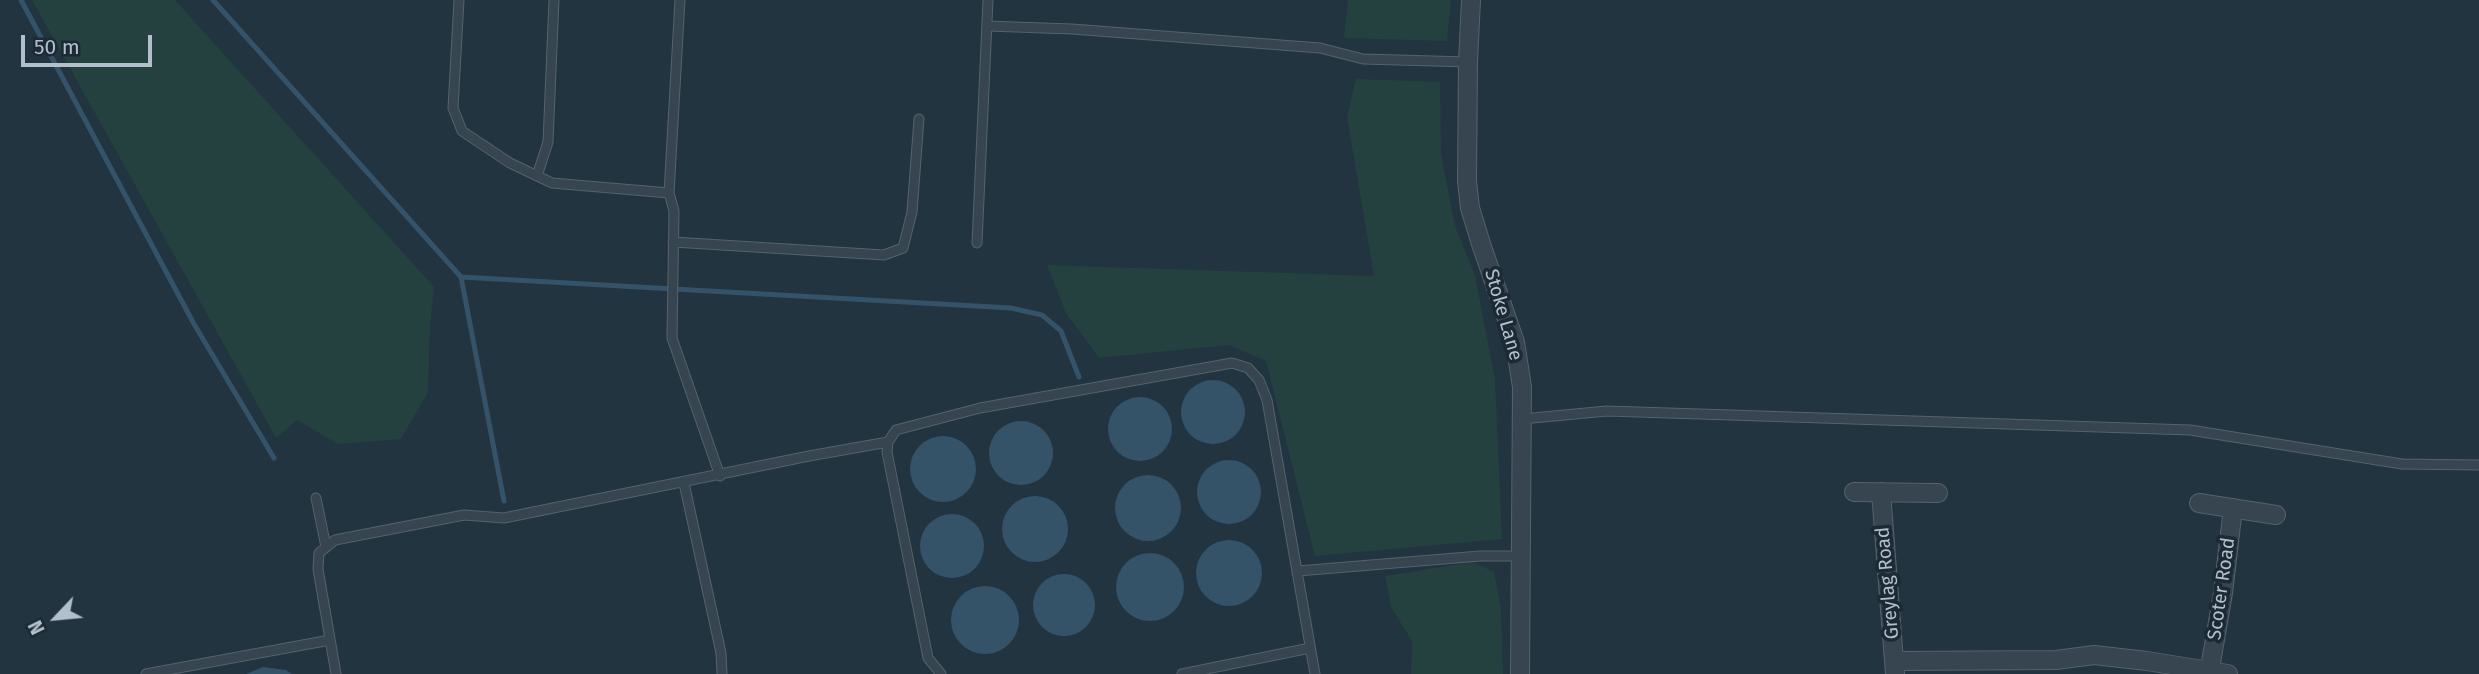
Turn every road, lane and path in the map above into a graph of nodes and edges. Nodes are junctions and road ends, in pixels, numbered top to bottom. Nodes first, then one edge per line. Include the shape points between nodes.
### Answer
1 (459, 0) edge
2 (554, 0) edge
3 (680, 0) edge
4 (988, 0) edge
5 (1471, 0) edge
6 (986, 26) junction
7 (1468, 62) junction
8 (919, 119) dead end
9 (537, 176) junction
10 (668, 193) junction
11 (674, 242) junction
12 (977, 243) dead end
13 (1521, 419) junction
14 (888, 442) junction
15 (2479, 465) edge
16 (720, 476) junction
17 (684, 483) junction
18 (1854, 492) dead end
19 (1881, 492) junction
20 (1938, 493) dead end
21 (316, 498) dead end
22 (2199, 503) dead end
23 (2233, 508) junction
24 (2276, 515) dead end
25 (326, 547) junction
26 (1520, 556) junction
27 (1298, 571) junction
28 (330, 639) junction
29 (1310, 648) junction
30 (2055, 667) edge
31 (1895, 668) edge
32 (2209, 672) edge
33 (146, 674) edge
34 (337, 674) edge
35 (722, 674) edge
36 (941, 674) edge
37 (1182, 674) edge
38 (1315, 674) edge
39 (1520, 674) edge
40 (2228, 674) edge

1 - 9 lane via 453,108 462,131
2 - 9 lane via 548,142
3 - 10 lane
4 - 6 lane
5 - 7 street, Stoke Lane
6 - 7 lane via 1320,48 1363,59
6 - 12 lane
7 - 13 street, Stoke Lane via 1470,208 1515,342
8 - 11 lane via 912,212 903,248 884,255
9 - 10 lane via 552,183
10 - 11 lane via 674,211
11 - 16 lane via 672,338
13 - 15 lane via 1607,411 2177,429 2402,464
13 - 26 street, Stoke Lane
14 - 16 lane
14 - 27 lane via 896,430 980,408 1232,363 1248,368 1267,400
14 - 36 lane via 928,658
16 - 17 lane
17 - 25 lane via 504,518 464,515 335,540
17 - 35 lane
18 - 19 street
19 - 20 street
19 - 31 street, Greylag Road
21 - 25 lane
22 - 23 street
23 - 24 street
23 - 32 street, Scoter Road
25 - 28 lane via 319,553 318,569
26 - 27 lane
26 - 39 street, Stoke Lane
27 - 29 lane
28 - 33 lane
28 - 34 lane
29 - 37 lane
29 - 38 lane
30 - 31 street
30 - 32 street via 2094,655
32 - 40 street

